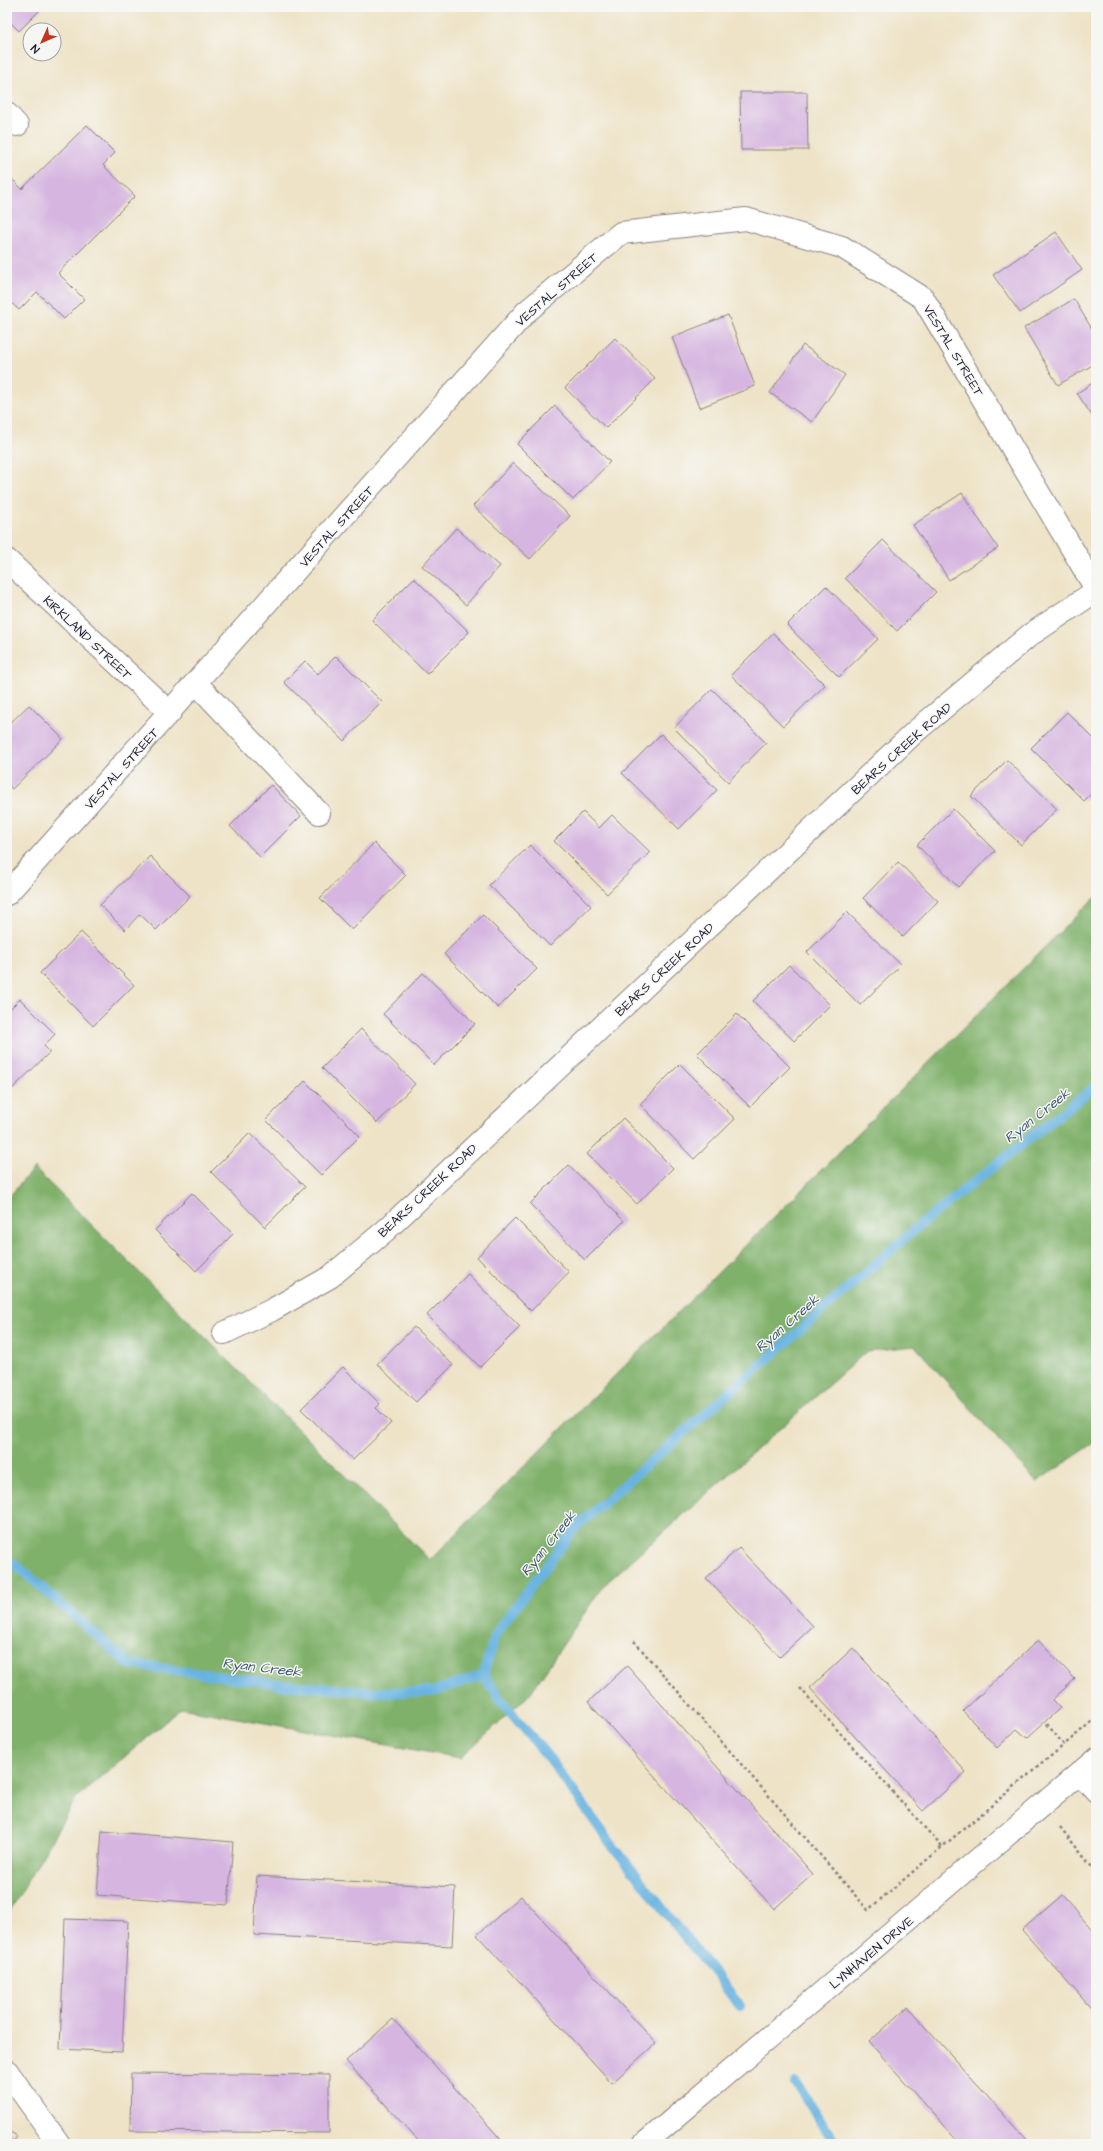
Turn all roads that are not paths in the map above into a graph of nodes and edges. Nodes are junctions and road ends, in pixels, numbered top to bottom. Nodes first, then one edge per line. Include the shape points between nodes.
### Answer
1 (7, 560) edge
2 (1096, 590) edge
3 (196, 683) junction
4 (170, 713) junction
5 (319, 813) dead end
6 (7, 894) edge
7 (224, 1333) dead end
8 (1088, 1766) edge
9 (1096, 1791) edge
10 (7, 2071) edge
11 (59, 2144) edge
12 (644, 2144) edge

1 - 4 street, KIRKLAND STREET
2 - 3 street, VESTAL STREET via 923,298 842,247 746,219 621,233 526,312
2 - 7 street, BEARS CREEK ROAD via 1030,635 916,731 386,1230 330,1277 272,1310
3 - 4 street, VESTAL STREET
3 - 5 street
4 - 6 street, VESTAL STREET
8 - 9 street
8 - 12 street, LYNHAVEN DRIVE
10 - 11 street

